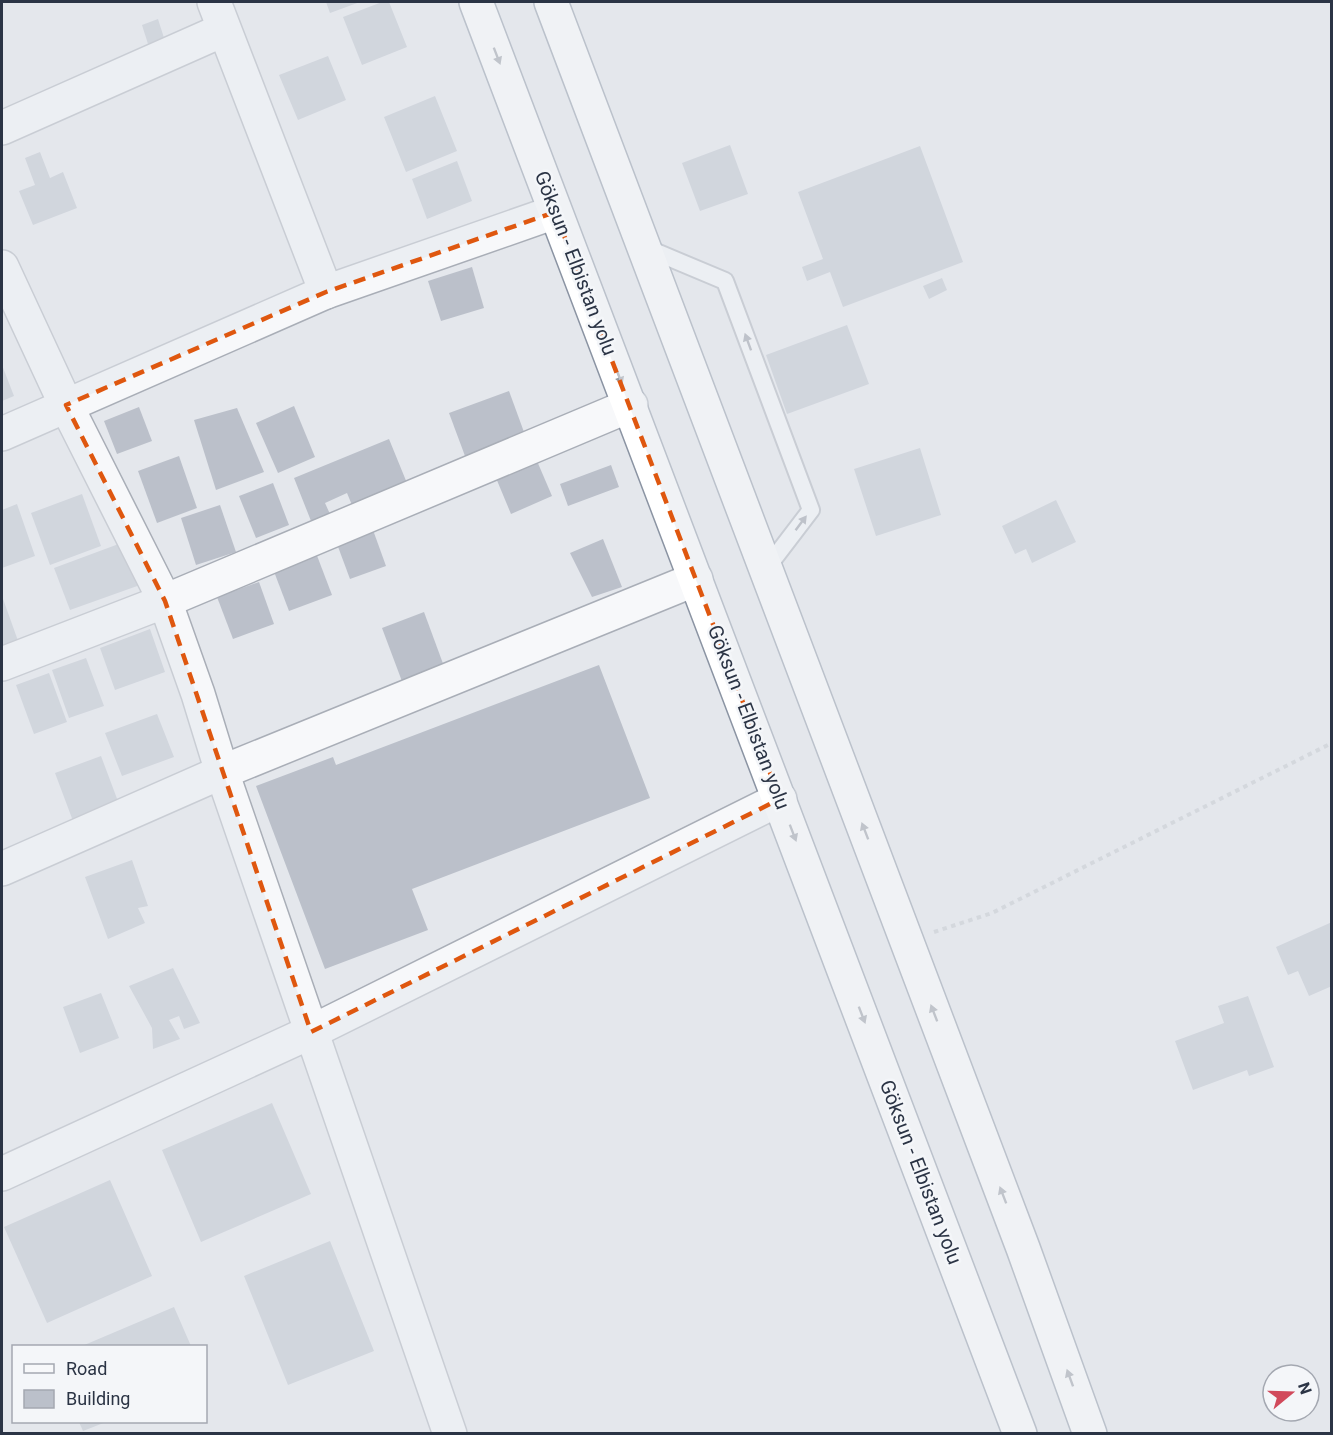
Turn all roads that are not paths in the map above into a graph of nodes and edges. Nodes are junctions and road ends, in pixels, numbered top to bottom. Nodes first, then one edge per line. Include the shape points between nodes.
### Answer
1 (476, 2) edge
2 (551, 2) edge
3 (218, 16) edge
4 (2, 129) edge
5 (555, 212) junction
6 (644, 248) junction
7 (2, 267) edge
8 (326, 292) junction
9 (66, 405) junction
10 (631, 405) junction
11 (2, 434) edge
12 (766, 569) junction
13 (696, 579) junction
14 (165, 601) junction
15 (2, 664) edge
16 (222, 772) junction
17 (780, 799) junction
18 (2, 869) edge
19 (311, 1032) junction
20 (2, 1174) edge
21 (450, 1434) edge
22 (1020, 1434) edge
23 (1090, 1434) edge

1 -> 5 highway, Göksun - Elbistan yolu
2 - 6 highway
3 - 4 street
3 - 8 street
5 - 8 street
5 -> 10 highway, Göksun - Elbistan yolu
6 - 12 highway
12 -> 6 lane via 811,510 725,280
7 - 9 street
8 - 9 street
9 - 11 street
9 - 14 street
10 - 13 highway, Göksun - Elbistan yolu
10 - 14 street
23 -> 12 highway
13 - 16 street
13 - 17 highway, Göksun - Elbistan yolu
14 - 15 street
14 - 16 street
16 - 18 street
16 - 19 street
17 - 19 street
17 -> 22 highway, Göksun - Elbistan yolu
19 - 20 street
19 - 21 street

